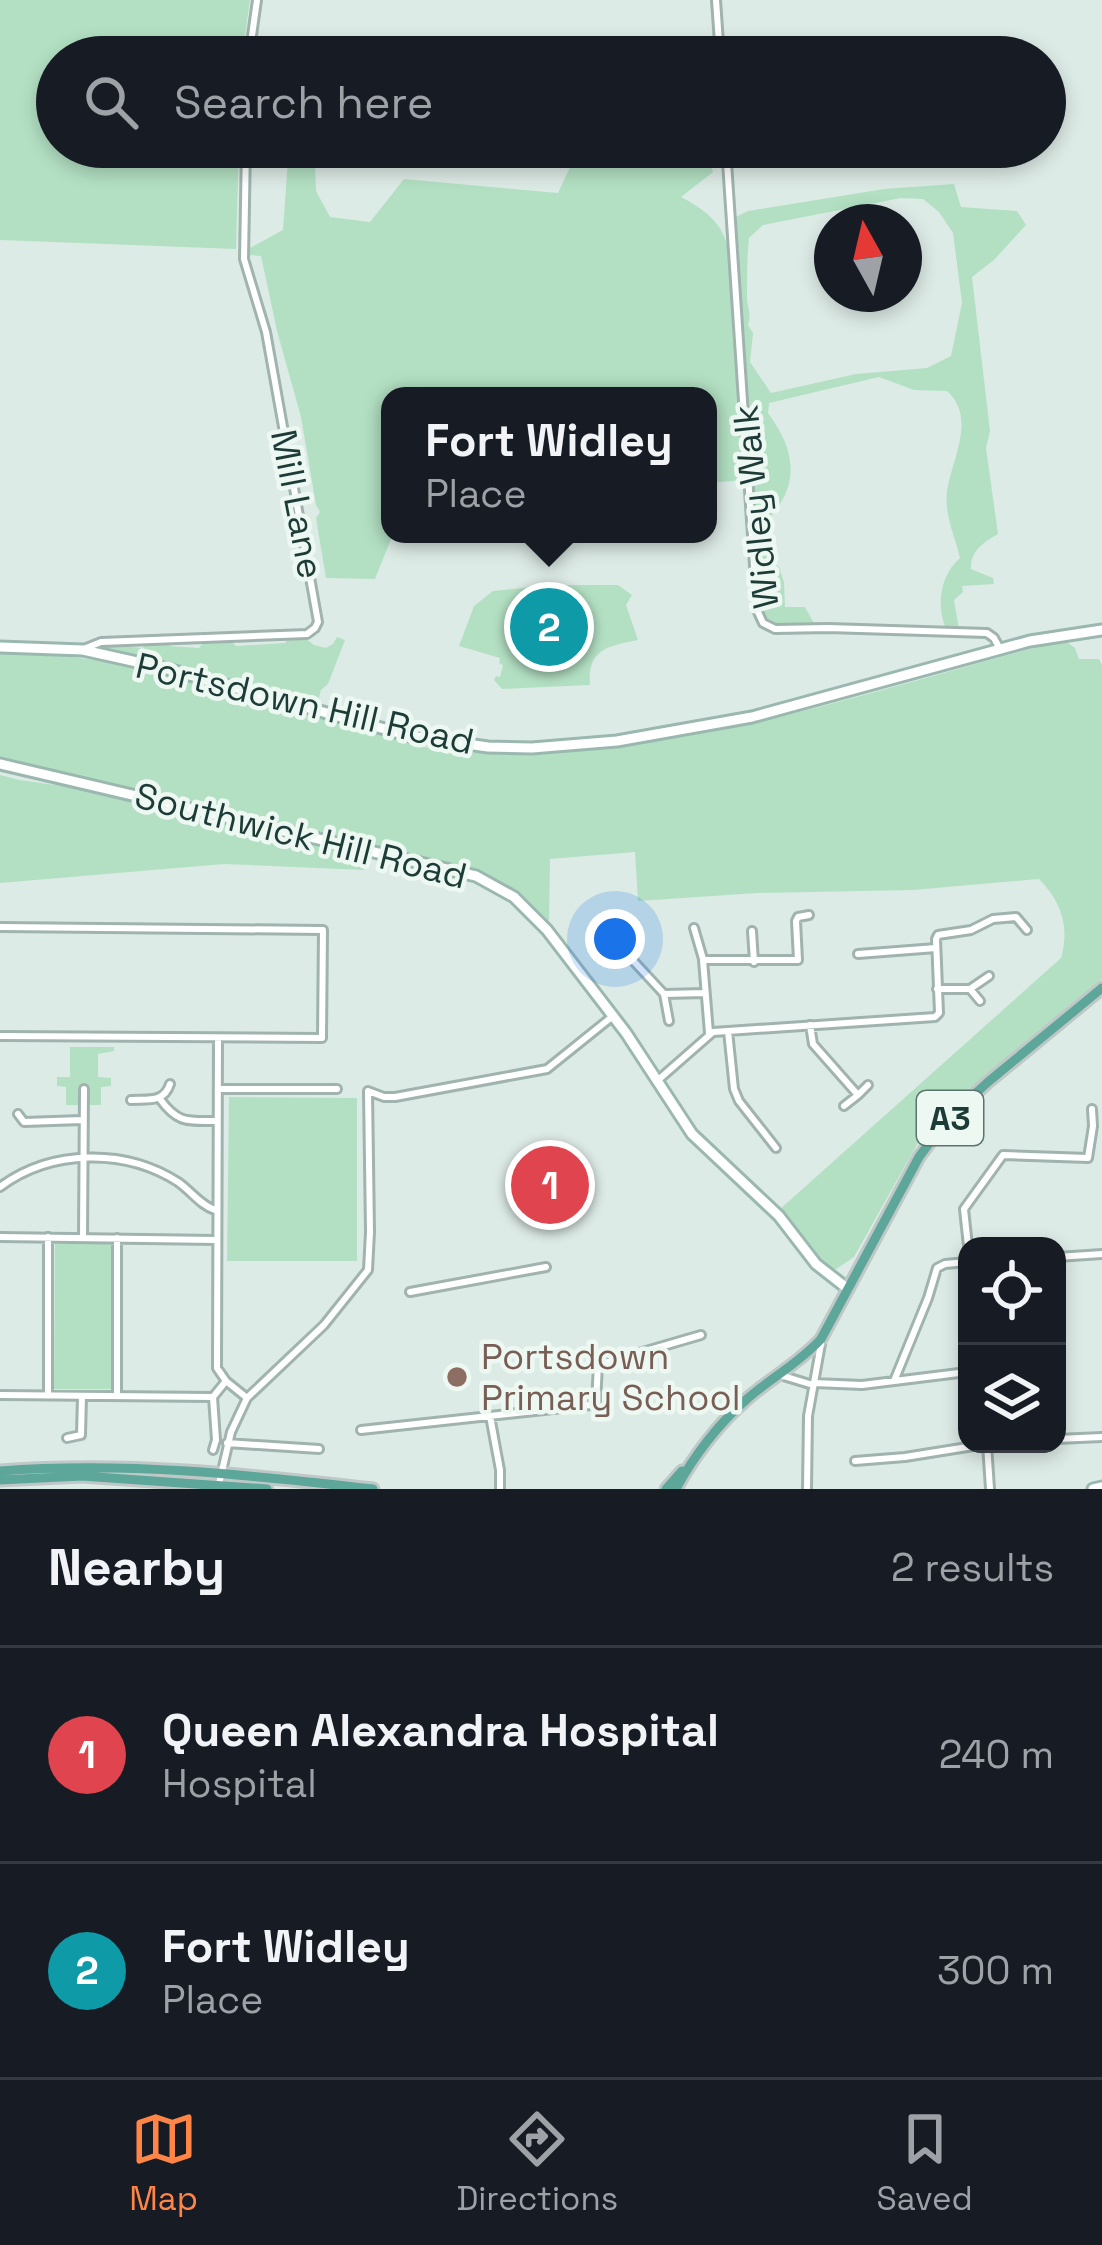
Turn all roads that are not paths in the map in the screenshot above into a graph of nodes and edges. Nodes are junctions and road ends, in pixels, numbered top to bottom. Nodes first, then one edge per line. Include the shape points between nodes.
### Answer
1 (256, 0) edge
2 (716, 0) edge
3 (252, 36) edge
4 (719, 36) edge
5 (246, 168) edge
6 (727, 168) edge
7 (1102, 630) edge
8 (0, 647) edge
9 (1000, 649) junction
10 (83, 650) junction
11 (0, 764) edge
12 (809, 915) dead end
13 (0, 927) edge
14 (632, 928) dead end
15 (694, 928) dead end
16 (622, 929) junction
17 (605, 930) dead end
18 (1027, 930) dead end
19 (752, 931) dead end
20 (870, 940) dead end
21 (936, 948) junction
22 (871, 952) junction
23 (858, 953) dead end
24 (703, 960) junction
25 (754, 962) junction
26 (989, 976) dead end
27 (937, 988) junction
28 (970, 988) junction
29 (1102, 988) edge
30 (705, 993) junction
31 (664, 994) junction
32 (980, 1000) dead end
33 (613, 1016) junction
34 (669, 1021) dead end
35 (810, 1025) junction
36 (728, 1031) junction
37 (709, 1033) junction
38 (0, 1036) edge
39 (218, 1038) junction
40 (657, 1081) junction
41 (170, 1084) dead end
42 (868, 1085) dead end
43 (84, 1089) dead end
44 (218, 1089) junction
45 (337, 1089) dead end
46 (857, 1095) junction
47 (160, 1099) junction
48 (131, 1100) dead end
49 (844, 1106) dead end
50 (1092, 1109) dead end
51 (18, 1114) dead end
52 (83, 1120) junction
53 (217, 1121) junction
54 (758, 1126) junction
55 (750, 1133) dead end
56 (776, 1148) dead end
57 (83, 1156) junction
58 (0, 1187) edge
59 (216, 1210) junction
60 (0, 1237) edge
61 (48, 1237) junction
62 (83, 1237) junction
63 (967, 1237) edge
64 (117, 1238) junction
65 (216, 1240) junction
66 (1102, 1254) edge
67 (1066, 1256) edge
68 (958, 1263) edge
69 (546, 1268) dead end
70 (848, 1289) junction
71 (410, 1292) dead end
72 (701, 1335) dead end
73 (821, 1340) junction
74 (958, 1373) edge
75 (780, 1375) junction
76 (226, 1381) junction
77 (894, 1381) junction
78 (814, 1384) junction
79 (0, 1395) edge
80 (48, 1396) junction
81 (82, 1396) junction
82 (117, 1396) junction
83 (213, 1397) junction
84 (247, 1398) junction
85 (490, 1416) junction
86 (361, 1430) dead end
87 (1102, 1437) edge
88 (67, 1438) dead end
89 (1066, 1439) edge
90 (227, 1443) junction
91 (958, 1448) edge
92 (320, 1449) dead end
93 (213, 1450) dead end
94 (988, 1453) edge
95 (694, 1459) junction
96 (872, 1460) junction
97 (855, 1461) dead end
98 (873, 1470) dead end
99 (0, 1471) edge
100 (220, 1472) junction
101 (0, 1480) edge
102 (219, 1484) junction
103 (1102, 1487) edge
104 (267, 1489) edge
105 (374, 1489) edge
106 (500, 1489) edge
107 (666, 1489) edge
108 (676, 1489) edge
109 (807, 1489) edge
110 (990, 1489) edge
111 (1093, 1489) edge

1 - 3 street
2 - 4 street
5 - 10 street, Mill Lane via 244,259 266,332 317,625 307,634 101,642
6 - 9 street, Widley Walk via 763,623 987,633
7 - 9 main road, Portsdown Hill Road
8 - 10 main road, Portsdown Hill Road
9 - 10 main road, Portsdown Hill Road via 752,717 532,748 410,736
11 - 33 main road, Southwick Hill Road via 476,876 514,897 547,930
12 - 25 street via 796,921 798,960
13 - 39 street via 323,930 322,1039
14 - 16 street
15 - 24 street
16 - 17 street
16 - 31 street via 627,954
18 - 21 street via 1017,914 942,933
19 - 25 street
20 - 22 street
21 - 22 street
21 - 27 street
22 - 23 street
24 - 25 street
24 - 30 street
26 - 28 street
27 - 28 street
27 - 35 street via 935,1017
28 - 32 street
29 - 70 main road, A3 via 944,1125
30 - 31 street
30 - 37 street
31 - 34 street
33 - 40 main road, Southwick Hill Road
33 - 84 street via 548,1070 395,1097 368,1090 368,1270
35 - 36 street
35 - 46 street via 813,1044
36 - 37 street
36 - 54 street via 734,1090
37 - 40 street
38 - 39 street
39 - 44 street
40 - 70 main road, Southwick Hill Road via 692,1133
41 - 47 street
42 - 46 street
43 - 52 street
44 - 45 street
44 - 53 street
46 - 49 street
47 - 48 street
47 - 53 street via 173,1117
50 - 63 street via 1088,1158 1003,1155 964,1209
51 - 52 street via 24,1122
52 - 57 street
53 - 59 street
54 - 55 street
54 - 56 street
57 - 58 street
57 - 59 street via 155,1170
57 - 62 street
59 - 65 street
60 - 61 street
61 - 62 street
61 - 80 street
62 - 64 street
64 - 65 street
64 - 82 street
65 - 76 street via 217,1368
66 - 67 street
68 - 77 street via 937,1268
69 - 71 street
70 - 73 main road, A3
72 - 85 street via 632,1362 598,1365 590,1406
73 - 75 main road, A3
73 - 78 street
74 - 77 street
75 - 78 street
75 - 95 main road, A3 via 744,1401
76 - 83 street
76 - 84 street
77 - 78 street
78 - 109 street
79 - 80 street
80 - 81 street
81 - 82 street
81 - 88 street via 81,1436
82 - 83 street
83 - 93 street
84 - 90 street
85 - 86 street
85 - 106 street
87 - 89 street
90 - 92 street
90 - 100 street
91 - 96 street
94 - 110 street
95 - 107 main road, A3
95 - 108 main road, A3
96 - 97 street
96 - 98 street
99 - 100 main road
100 - 102 street
100 - 105 main road
101 - 102 main road
102 - 104 main road
103 - 111 main road

